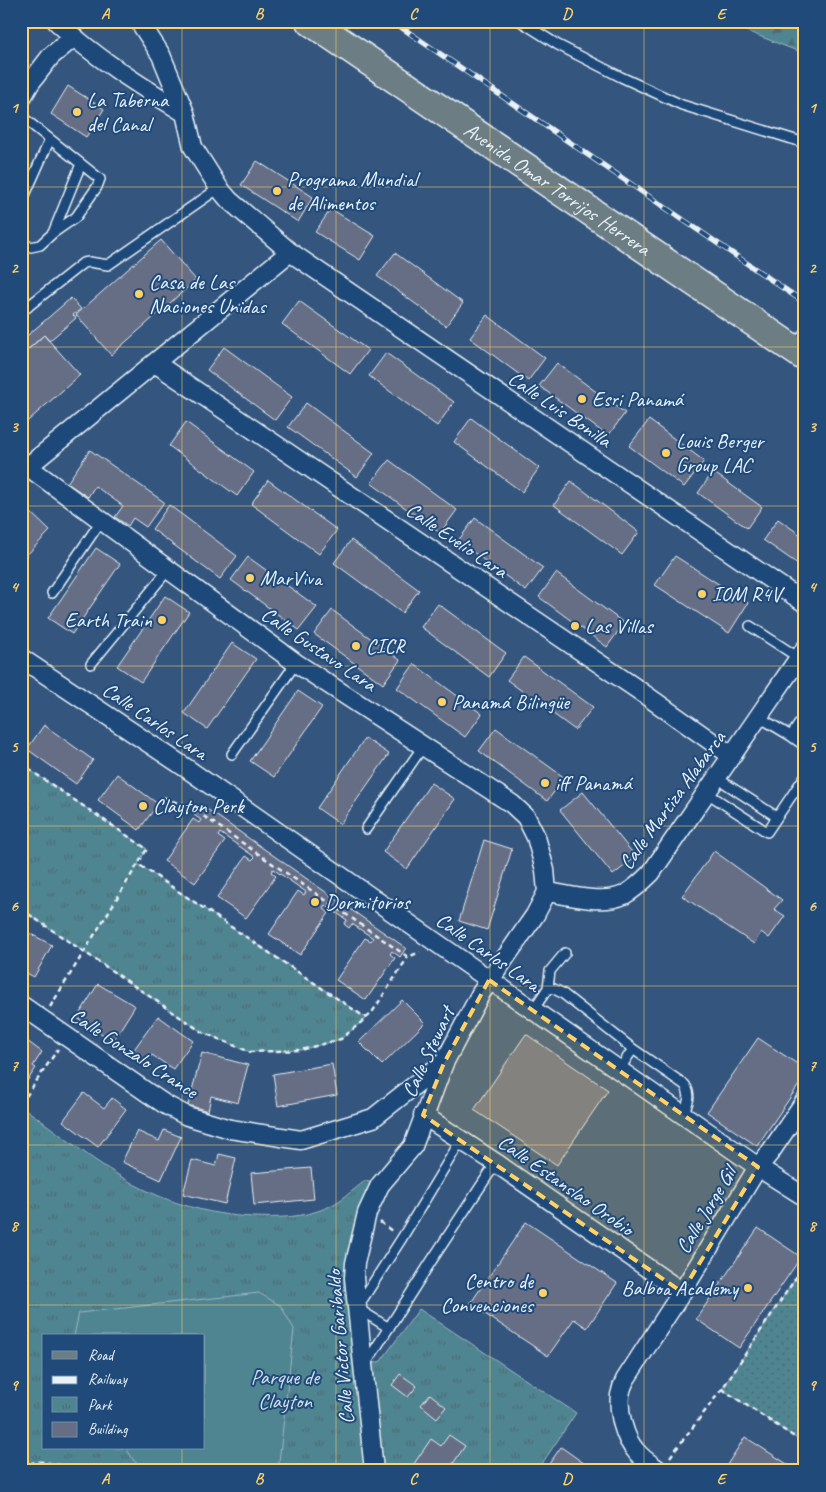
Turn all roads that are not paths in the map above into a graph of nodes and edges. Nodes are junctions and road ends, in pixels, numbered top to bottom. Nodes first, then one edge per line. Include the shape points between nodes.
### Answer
1 (56, 21) edge
2 (139, 21) edge
3 (310, 21) edge
4 (520, 21) edge
5 (73, 38) junction
6 (21, 99) edge
7 (185, 113) junction
8 (21, 116) edge
9 (50, 139) junction
10 (805, 144) edge
11 (82, 164) junction
12 (219, 188) junction
13 (21, 204) edge
14 (53, 233) junction
15 (21, 243) edge
16 (290, 252) junction
17 (21, 298) edge
18 (24, 309) edge
19 (801, 346) edge
20 (156, 363) junction
21 (24, 469) edge
22 (101, 521) junction
23 (168, 570) junction
24 (52, 593) dead end
25 (805, 603) edge
26 (750, 626) dead end
27 (802, 654) edge
28 (21, 658) edge
29 (296, 663) junction
30 (91, 664) dead end
31 (805, 715) edge
32 (759, 717) junction
33 (790, 736) junction
34 (424, 745) junction
35 (805, 746) edge
36 (232, 754) dead end
37 (732, 756) junction
38 (805, 776) edge
39 (712, 785) junction
40 (777, 817) junction
41 (366, 828) dead end
42 (547, 892) junction
43 (565, 953) dead end
44 (490, 980) junction
45 (548, 988) junction
46 (21, 1005) edge
47 (533, 1010) junction
48 (633, 1049) junction
49 (444, 1063) junction
50 (619, 1070) junction
51 (805, 1101) edge
52 (683, 1114) junction
53 (423, 1116) junction
54 (460, 1140) junction
55 (413, 1146) joint
56 (496, 1164) junction
57 (758, 1167) junction
58 (805, 1197) edge
59 (682, 1292) junction
60 (357, 1308) junction
61 (389, 1328) junction
62 (363, 1367) junction
63 (374, 1471) edge
64 (660, 1471) edge

1 - 5 street
2 - 7 street, Calle Luis Bonilla via 162,55
3 - 19 main road, Avenida Omar Torrijos Herrera
4 - 10 lane via 558,45 682,105
5 - 6 street via 50,56
5 - 7 street
7 - 12 street, Calle Luis Bonilla via 193,147
8 - 9 lane
9 - 11 lane
9 - 13 lane
11 - 14 lane
11 - 14 lane via 100,179 97,187 76,217
12 - 16 street, Calle Luis Bonilla
12 - 18 lane via 108,265 83,263
14 - 15 lane via 31,247
16 - 20 street
16 - 25 street, Calle Luis Bonilla
17 - 18 lane
20 - 21 street
20 - 37 street, Calle Evelio Lara
21 - 22 street, Calle Gustavo Lara
22 - 23 street, Calle Gustavo Lara
22 - 24 lane
23 - 29 street, Calle Gustavo Lara
23 - 30 lane
26 - 27 lane
27 - 32 street, Calle Martiza Alabarca
28 - 44 street, Calle Carlos Lara via 186,768
29 - 34 street, Calle Gustavo Lara
29 - 36 lane
31 - 33 lane
32 - 33 lane
32 - 37 street, Calle Martiza Alabarca
33 - 35 lane
34 - 41 lane
34 - 42 street, Calle Gustavo Lara via 512,804 526,817 540,851
37 - 39 street, Calle Martiza Alabarca
38 - 40 lane
39 - 40 lane
39 - 40 lane via 767,832
39 - 42 street, Calle Martiza Alabarca via 651,873 637,887 612,899 600,900
42 - 44 street
43 - 45 lane via 550,971
44 - 47 street, Calle Carlos Lara
44 - 49 street, Calle Stewart
45 - 47 lane
45 - 48 lane via 562,993
46 - 49 street, Calle Gonzalo Crance via 166,1105 188,1116 230,1129 301,1140 373,1118
47 - 50 street, Calle Carlos Lara
48 - 50 lane
48 - 52 lane via 685,1085 689,1098
49 - 53 street, Calle Stewart
50 - 52 street, Calle Carlos Lara
51 - 57 street, Calle Jorge Gil
52 - 57 street, Calle Carlos Lara
53 - 54 street, Calle Estanslao Orobio
53 - 55 street, Calle Stewart
54 - 56 street, Calle Estanslao Orobio
54 - 60 lane
55 - 60 street, Calle Victor Garibaldo via 380,1185 367,1212 354,1263
56 - 59 street, Calle Estanslao Orobio
56 - 61 lane
57 - 58 street, Calle Carlos Lara
57 - 59 street, Calle Jorge Gil
59 - 64 street, Calle Jorge Gil via 625,1380 620,1395 624,1427 630,1442
60 - 61 lane
60 - 62 street, Calle Victor Garibaldo
61 - 62 lane
62 - 63 street, Calle Victor Garibaldo

